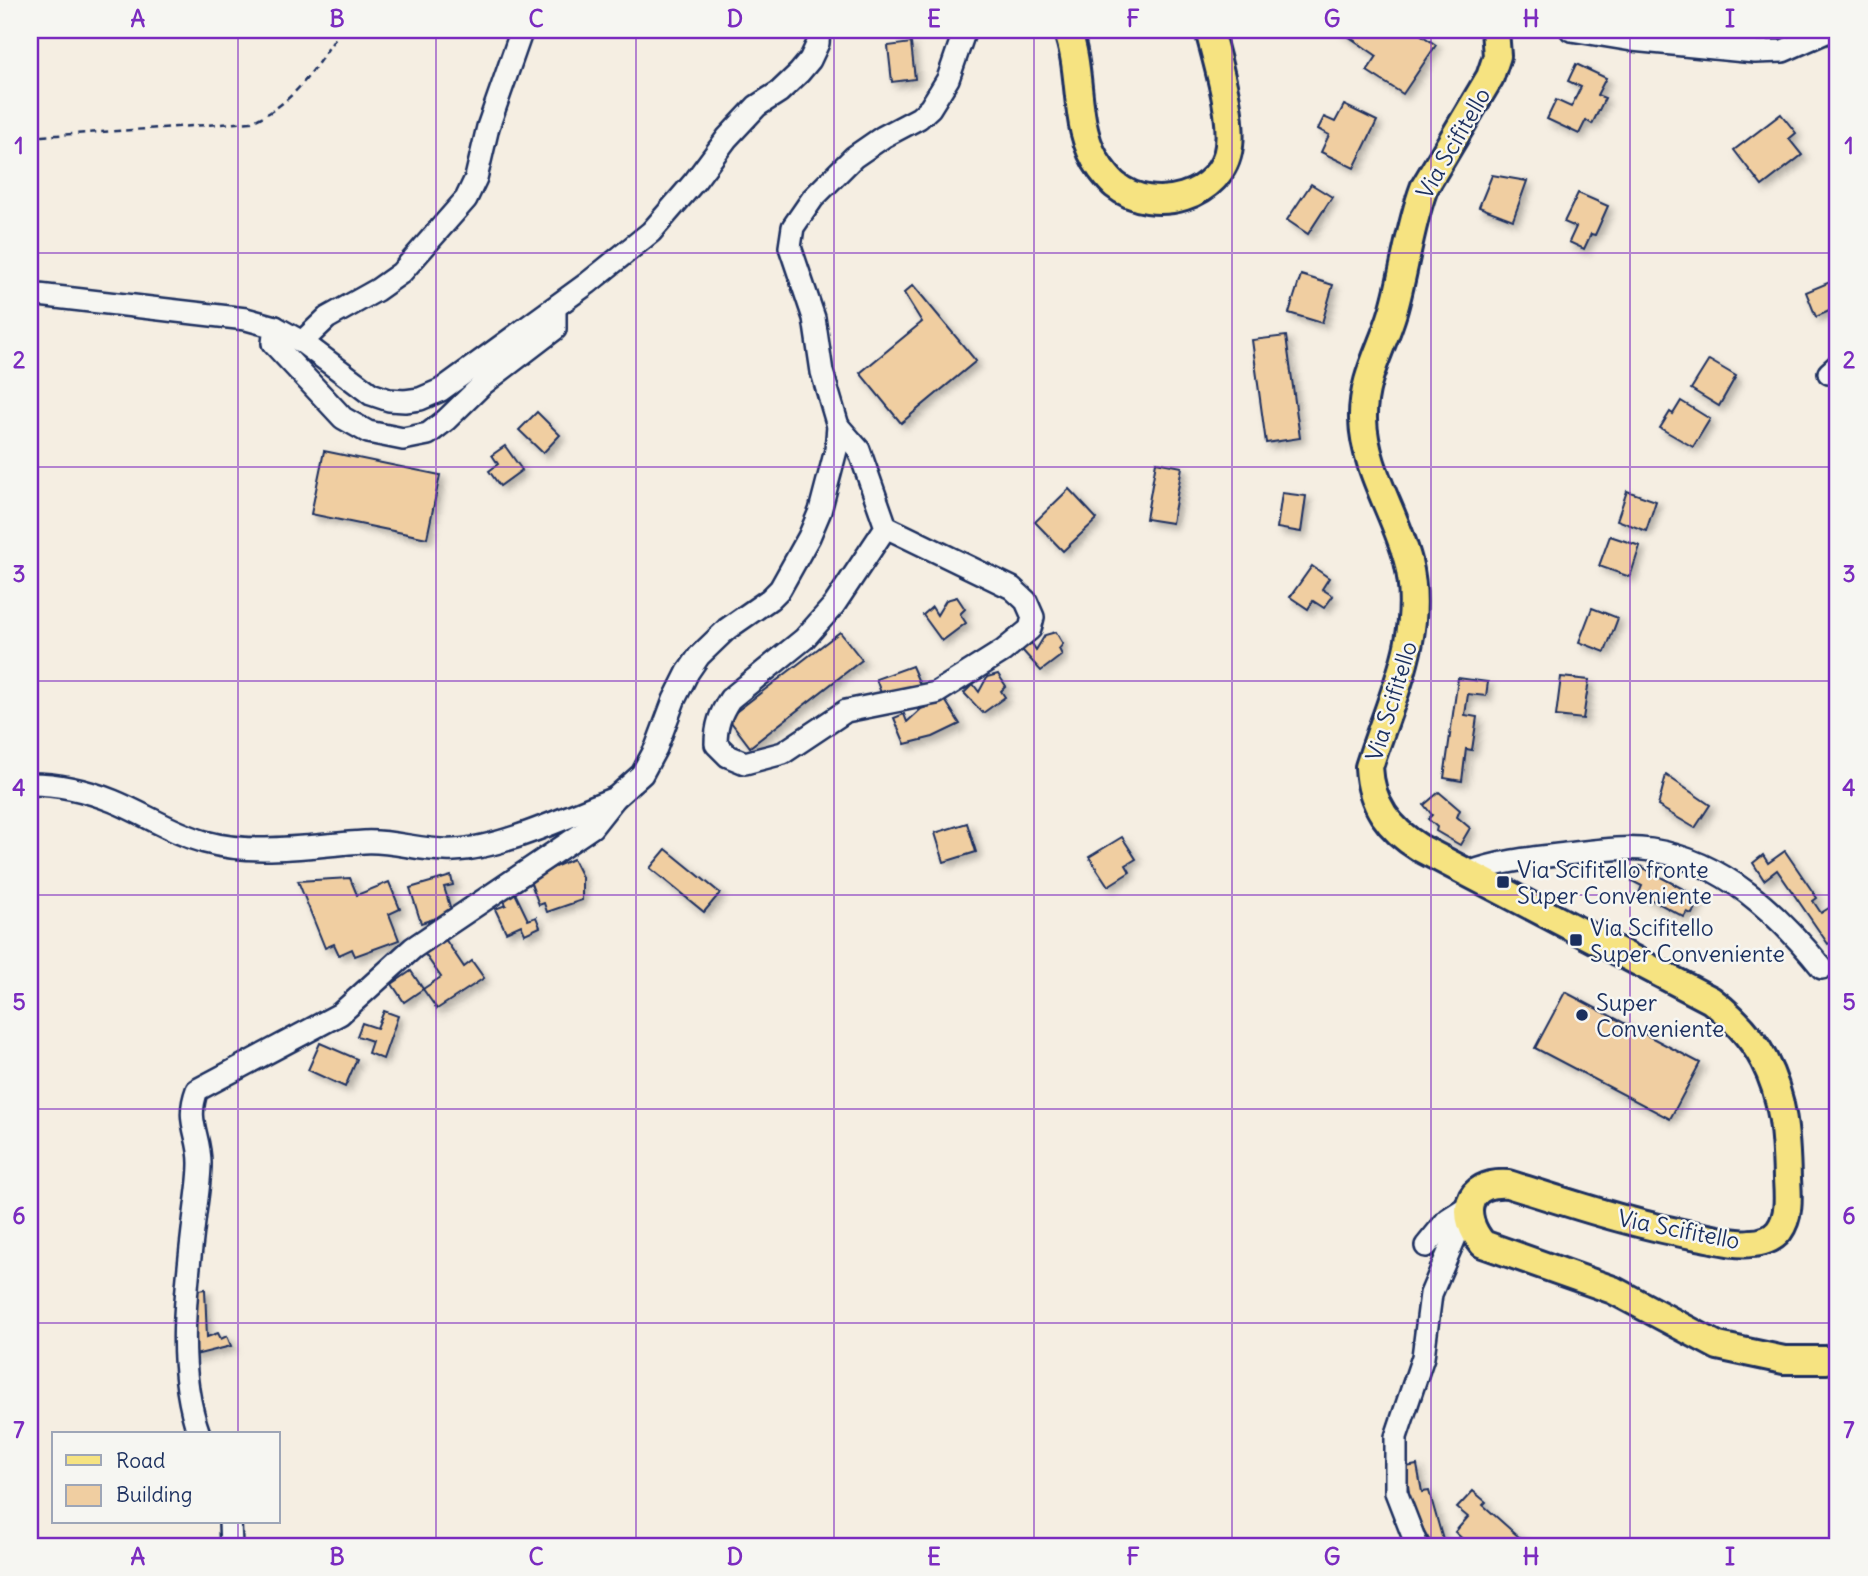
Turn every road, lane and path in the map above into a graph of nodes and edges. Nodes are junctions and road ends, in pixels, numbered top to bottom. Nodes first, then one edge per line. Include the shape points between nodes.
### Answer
1 (341, 30) edge
2 (522, 30) edge
3 (819, 30) edge
4 (965, 30) edge
5 (1067, 30) edge
6 (1209, 30) edge
7 (1495, 30) edge
8 (1571, 30) edge
9 (1831, 30) edge
10 (30, 140) edge
11 (30, 294) edge
12 (555, 309) junction
13 (275, 327) junction
14 (302, 342) junction
15 (838, 426) junction
16 (886, 527) junction
17 (30, 784) edge
18 (615, 798) junction
19 (1468, 873) junction
20 (1822, 968) dead end
21 (1469, 1213) junction
22 (1426, 1246) dead end
23 (1838, 1358) edge
24 (198, 1432) edge
25 (230, 1524) edge
26 (231, 1546) edge
27 (1418, 1546) edge

1 - 10 path via 297,91 271,113 251,122
2 - 14 street via 466,199 401,273 327,318
3 - 12 street via 810,60 727,138 651,232
4 - 15 street via 948,79 930,108 854,157 813,198 793,228 790,247 814,318 822,372
5 - 6 main road via 1089,150 1114,185 1152,201 1196,192 1223,166 1229,122
7 - 19 main road, Via Scifitello via 1497,56 1490,78 1433,170 1417,207 1393,314 1371,367 1363,408 1367,444 1408,562 1413,617 1405,664 1373,755 1370,782 1383,816 1401,836
8 - 9 street via 1755,52 1783,51
11 - 13 street via 246,319
12 - 13 street via 555,329 483,384 446,421 428,434 403,439 368,432 343,418 273,343
12 - 14 street via 441,390 420,399 389,400 371,394
13 - 14 street
15 - 16 street via 859,450
15 - 18 street via 820,511 789,576 770,599 727,629 699,656 642,774
16 - 16 street via 1012,588 1026,601 1032,617 1030,629 1003,652 936,693 846,711 783,753 745,764 728,756 716,744 721,712 730,699 804,639 834,605
17 - 18 street via 111,800 179,834 251,848 378,841 455,850 520,834
18 - 24 street via 592,827 413,948 340,1014 197,1090 190,1108 200,1162 185,1330 187,1382
19 - 20 street via 1491,864 1601,850 1672,854 1717,872 1741,889 1793,933
19 - 21 main road, Via Scifitello via 1711,1000 1730,1015 1752,1041 1775,1082 1786,1130 1788,1206 1779,1232 1750,1244 1614,1217 1508,1184 1482,1188
21 - 22 street via 1448,1219
21 - 23 main road via 1474,1234 1483,1244 1614,1290 1718,1346 1784,1360
21 - 27 street via 1431,1294 1423,1357 1396,1437 1396,1492
25 - 26 street

